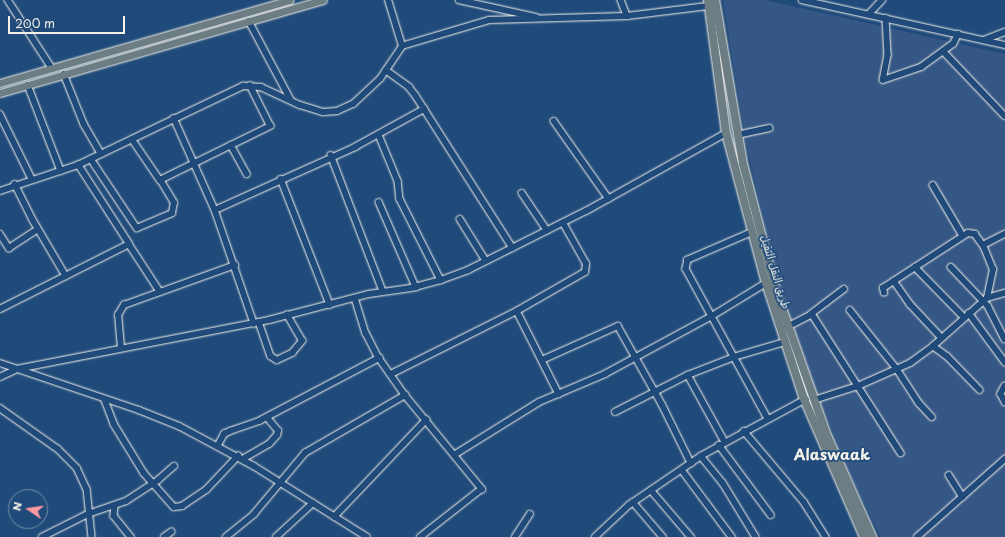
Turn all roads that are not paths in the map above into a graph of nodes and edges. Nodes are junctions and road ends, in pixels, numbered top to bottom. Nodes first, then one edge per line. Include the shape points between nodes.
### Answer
1 (8, 0) edge
2 (290, 0) edge
3 (324, 0) edge
4 (388, 0) edge
5 (459, 0) edge
6 (621, 0) edge
7 (715, 0) edge
8 (802, 0) edge
9 (882, 0) edge
10 (306, 2) edge
11 (708, 3) edge
12 (869, 14) junction
13 (627, 16) junction
14 (538, 18) junction
15 (886, 18) junction
16 (249, 21) junction
17 (1005, 32) edge
18 (958, 34) junction
19 (984, 40) junction
20 (1005, 45) edge
21 (402, 46) junction
22 (944, 52) junction
23 (52, 68) junction
24 (386, 70) junction
25 (64, 74) junction
26 (0, 83) edge
27 (28, 85) junction
28 (250, 86) junction
29 (0, 93) edge
30 (291, 100) junction
31 (424, 110) junction
32 (0, 114) edge
33 (1005, 116) edge
34 (174, 118) junction
35 (554, 121) dead end
36 (769, 128) dead end
37 (726, 133) junction
38 (379, 135) junction
39 (737, 135) junction
40 (132, 139) junction
41 (231, 145) junction
42 (101, 154) junction
43 (331, 156) junction
44 (91, 158) junction
45 (194, 162) junction
46 (78, 165) junction
47 (61, 171) junction
48 (247, 174) dead end
49 (32, 179) junction
50 (281, 179) junction
51 (160, 180) junction
52 (15, 184) junction
53 (933, 185) dead end
54 (0, 191) edge
55 (522, 193) dead end
56 (609, 199) junction
57 (379, 202) dead end
58 (215, 210) junction
59 (460, 219) dead end
60 (563, 223) junction
61 (547, 230) junction
62 (34, 232) dead end
63 (751, 233) junction
64 (0, 234) edge
65 (1005, 235) edge
66 (963, 236) junction
67 (129, 244) junction
68 (983, 246) junction
69 (513, 248) junction
70 (486, 261) junction
71 (235, 265) junction
72 (915, 267) junction
73 (951, 267) dead end
74 (66, 276) junction
75 (441, 280) junction
76 (894, 281) junction
77 (766, 283) junction
78 (416, 287) junction
79 (844, 289) dead end
80 (159, 290) junction
81 (383, 291) junction
82 (884, 293) dead end
83 (1005, 293) edge
84 (355, 298) junction
85 (985, 299) junction
86 (330, 305) junction
87 (0, 309) edge
88 (850, 310) dead end
89 (517, 311) junction
90 (969, 313) junction
91 (811, 314) junction
92 (287, 315) junction
93 (712, 316) junction
94 (964, 317) junction
95 (257, 322) junction
96 (787, 327) junction
97 (941, 337) junction
98 (1005, 339) edge
99 (784, 342) junction
100 (933, 346) junction
101 (121, 348) junction
102 (635, 357) junction
103 (734, 357) junction
104 (379, 358) junction
105 (542, 360) junction
106 (1005, 362) edge
107 (0, 363) edge
108 (17, 369) junction
109 (897, 369) junction
110 (391, 374) junction
111 (688, 375) junction
112 (0, 377) edge
113 (858, 386) junction
114 (1005, 386) edge
115 (654, 390) junction
116 (980, 390) dead end
117 (559, 394) junction
118 (405, 395) junction
119 (810, 398) junction
120 (105, 400) junction
121 (1005, 402) edge
122 (0, 408) edge
123 (615, 412) dead end
124 (932, 417) dead end
125 (267, 418) junction
126 (768, 419) junction
127 (426, 420) junction
128 (744, 431) junction
129 (722, 443) junction
130 (218, 445) junction
131 (901, 453) dead end
132 (454, 455) junction
133 (701, 456) junction
134 (240, 458) junction
135 (1005, 459) edge
136 (691, 463) junction
137 (174, 466) dead end
138 (682, 470) junction
139 (949, 475) dead end
140 (279, 481) junction
141 (154, 483) junction
142 (651, 490) junction
143 (963, 497) junction
144 (633, 502) junction
145 (313, 503) junction
146 (115, 506) junction
147 (88, 514) junction
148 (530, 514) dead end
149 (771, 515) dead end
150 (334, 517) junction
151 (171, 532) dead end
152 (42, 537) edge
153 (92, 537) edge
154 (131, 537) edge
155 (164, 537) edge
156 (226, 537) edge
157 (276, 537) edge
158 (367, 537) edge
159 (421, 537) edge
160 (516, 537) edge
161 (594, 537) edge
162 (663, 537) edge
163 (691, 537) edge
164 (732, 537) edge
165 (756, 537) edge
166 (826, 537) edge
167 (864, 537) edge
168 (872, 537) edge
169 (917, 537) edge

1 - 23 street
2 - 23 main road
3 - 10 main road
4 - 21 street
5 - 14 street
6 - 13 street
7 - 39 highway, طريق النقل الثقيل
8 - 12 street
9 - 12 street
10 - 16 main road
11 - 13 street
11 - 37 highway, طريق النقل الثقيل
12 - 15 street
13 - 14 street
14 - 21 street via 484,21
15 - 18 street
15 - 22 street via 888,55 884,80 921,67
16 - 25 main road
16 - 30 street
17 - 19 street
18 - 19 street
18 - 22 street via 953,44
19 - 20 street
21 - 24 street
22 - 33 street
23 - 26 main road
24 - 30 street via 353,104 337,111 313,109
24 - 31 street via 409,86
25 - 27 main road
25 - 42 street via 84,124
27 - 29 main road
27 - 47 street
28 - 30 street via 261,87
28 - 34 street via 235,88
28 - 41 street via 270,126
31 - 38 street
31 - 69 street
32 - 49 street
34 - 40 street
34 - 45 street
35 - 56 street
36 - 39 street
37 - 56 street
37 - 63 highway, طريق النقل الثقيل
38 - 43 street
38 - 75 street via 398,181 400,199
39 - 96 highway, طريق النقل الثقيل via 753,209
40 - 42 street
40 - 51 street
41 - 45 street
41 - 48 street
42 - 44 street
43 - 50 street
43 - 81 street
44 - 46 street
44 - 51 street via 137,228 172,213 174,203
45 - 51 street
45 - 58 street
46 - 47 street
46 - 67 street
47 - 49 street
49 - 52 street
50 - 58 street
50 - 86 street
52 - 54 street
52 - 74 street via 35,225
53 - 66 street
55 - 61 street
56 - 60 street
57 - 78 street
58 - 71 street
59 - 70 street
60 - 61 street
60 - 89 street via 586,264 585,272
61 - 69 street
62 - 64 street via 9,248
63 - 77 highway, طريق النقل الثقيل
63 - 93 street via 686,263 686,269
65 - 68 street
66 - 68 street via 972,232
66 - 72 street
67 - 74 street
67 - 80 street
68 - 85 street via 993,270
69 - 70 street
70 - 75 street
71 - 80 street
71 - 95 street
72 - 76 street
72 - 94 street
73 - 85 street
74 - 87 street
75 - 78 street
76 - 82 street via 883,288
76 - 97 street via 910,304
77 - 93 street
77 - 99 highway, طريق النقل الثقيل
78 - 81 street
79 - 91 street
80 - 101 street via 120,309
81 - 84 street
83 - 85 street
84 - 86 street
84 - 104 street via 366,333
85 - 90 street
85 - 98 street
86 - 92 street
88 - 109 street
89 - 105 street
89 - 110 street
90 - 94 street
90 - 106 street
91 - 96 street
91 - 113 street
92 - 95 street
92 - 95 street via 302,341 292,353 278,360 271,356
93 - 102 street
93 - 103 street
94 - 97 street
95 - 101 street
96 - 119 highway, طريق النقل الثقيل
97 - 100 street
99 - 103 street
99 - 119 highway, طريق النقل الثقيل
100 - 109 street
100 - 116 street via 947,356
101 - 108 street
102 - 105 street via 616,325
102 - 115 street
102 - 117 street via 605,374
103 - 111 street
103 - 126 street
104 - 110 street
104 - 125 street
105 - 117 street
107 - 108 street
108 - 112 street
108 - 120 street
109 - 113 street
109 - 124 street via 919,403
110 - 118 street
111 - 115 street
111 - 129 street
113 - 119 street
113 - 131 street
114 - 121 street via 1001,394
115 - 123 street
115 - 136 street
117 - 132 street via 520,413
118 - 127 street
118 - 140 street via 315,446 298,459
119 - 126 street
119 - 167 highway, طريق النقل الثقيل
119 - 168 highway, طريق النقل الثقيل
120 - 130 street via 139,410
120 - 141 street via 114,424 144,473
122 - 147 street via 58,449 77,468 87,489
125 - 130 street via 224,434
125 - 134 street via 278,431 277,435 269,444
126 - 128 street
127 - 132 street
127 - 150 street
128 - 129 street
128 - 166 street via 804,502
129 - 133 street
129 - 149 street
130 - 134 street
132 - 159 street via 481,491
133 - 136 street
133 - 165 street via 724,483
134 - 140 street
134 - 141 street via 206,490 182,506 174,507
135 - 143 street
136 - 138 street
137 - 141 street
138 - 142 street
138 - 164 street
139 - 143 street
140 - 145 street
140 - 156 street via 254,514
141 - 146 street
142 - 144 street
142 - 163 street
143 - 169 street
144 - 161 street
144 - 162 street
145 - 150 street
145 - 157 street
146 - 147 street
146 - 154 street via 114,516
147 - 152 street
147 - 153 street
148 - 160 street
150 - 158 street
151 - 155 street

